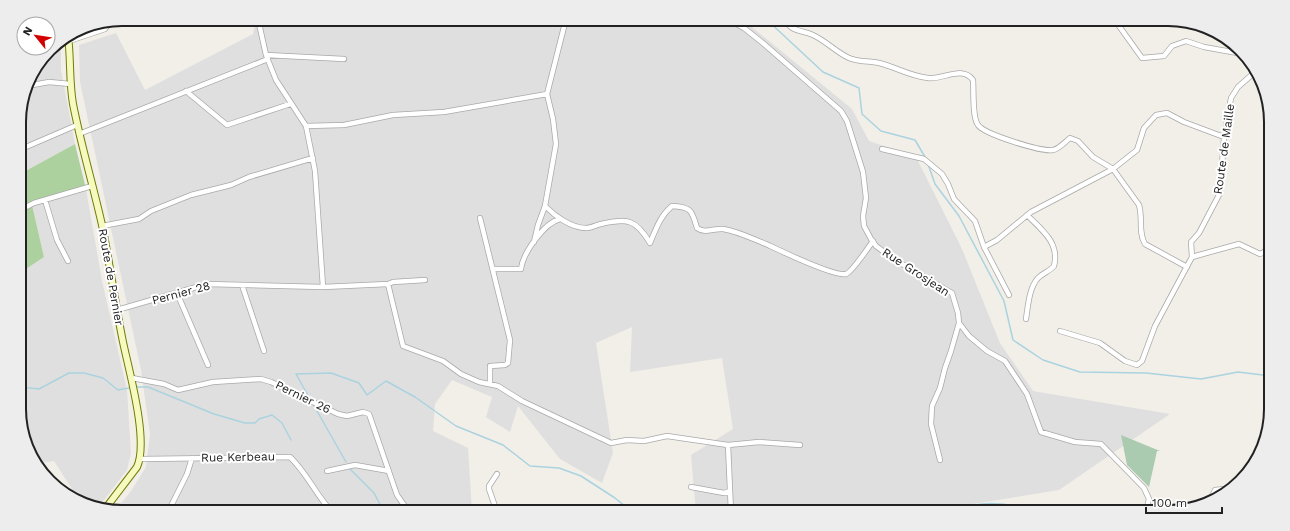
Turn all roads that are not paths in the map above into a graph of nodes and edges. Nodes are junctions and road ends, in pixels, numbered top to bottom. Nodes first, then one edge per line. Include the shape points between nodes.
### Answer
1 (260, 26) edge
2 (564, 26) edge
3 (740, 26) edge
4 (790, 26) edge
5 (1119, 26) edge
6 (106, 28) edge
7 (82, 35) edge
8 (69, 42) edge
9 (1234, 52) edge
10 (267, 57) junction
11 (344, 59) dead end
12 (1252, 75) edge
13 (70, 84) junction
14 (33, 85) edge
15 (186, 91) junction
16 (547, 94) junction
17 (290, 104) junction
18 (77, 125) junction
19 (306, 126) junction
20 (79, 134) junction
21 (1224, 137) junction
22 (26, 147) edge
23 (882, 149) dead end
24 (313, 158) junction
25 (1113, 168) junction
26 (92, 186) junction
27 (45, 200) junction
28 (545, 206) junction
29 (26, 208) edge
30 (1027, 215) junction
31 (480, 218) dead end
32 (560, 219) junction
33 (102, 226) junction
34 (873, 241) junction
35 (534, 242) junction
36 (984, 247) junction
37 (1264, 253) edge
38 (1192, 257) junction
39 (68, 261) dead end
40 (1187, 267) junction
41 (494, 269) junction
42 (425, 280) dead end
43 (388, 284) junction
44 (242, 285) junction
45 (323, 287) junction
46 (176, 294) junction
47 (1009, 294) dead end
48 (117, 310) junction
49 (1026, 319) dead end
50 (959, 323) junction
51 (1060, 331) dead end
52 (264, 351) dead end
53 (208, 364) dead end
54 (132, 378) junction
55 (490, 383) junction
56 (800, 444) dead end
57 (728, 445) junction
58 (192, 458) junction
59 (140, 459) junction
60 (940, 460) dead end
61 (327, 471) dead end
62 (389, 471) junction
63 (498, 474) dead end
64 (691, 487) dead end
65 (730, 491) junction
66 (109, 504) edge
67 (172, 505) edge
68 (325, 505) edge
69 (404, 505) edge
70 (495, 505) edge
71 (731, 505) edge
72 (1148, 505) edge

1 - 10 street
2 - 16 street
3 - 34 street, Rue Grosjean via 841,111 847,121 863,172 866,198 864,226
4 - 25 street via 811,34 855,60 878,63 901,72 930,78 963,72 970,75 973,80 975,119 978,126 984,130 1022,145 1046,150 1054,150 1070,138 1078,141 1093,157
5 - 9 street via 1142,58 1164,56 1172,46 1186,41
6 - 7 street
8 - 13 street, Route de Pernier
10 - 11 street
10 - 15 street
10 - 17 street via 276,80
12 - 21 street, Route de Maille via 1238,87 1231,98
13 - 14 street via 49,82
13 - 18 street, Route de Pernier
15 - 17 street via 227,125
15 - 20 street
16 - 19 street via 444,112 393,115 344,125
16 - 28 street via 556,144
17 - 19 street
18 - 20 street, Route de Pernier
18 - 22 street
19 - 24 street
20 - 26 street, Route de Pernier
21 - 25 street via 1162,113 1149,121 1144,128 1137,150
21 - 38 street, Route de Maille via 1220,193 1199,233 1191,242
23 - 36 street via 924,159 942,174 954,199 975,221
24 - 33 street via 231,185 191,195 151,211 139,219
24 - 45 street
25 - 30 street
25 - 40 street via 1139,205 1142,238 1145,244
26 - 27 street
26 - 33 street, Route de Pernier
27 - 29 street
27 - 39 street via 57,240
28 - 32 street
28 - 35 street
30 - 36 street via 997,240
30 - 49 street via 1052,241 1055,262 1054,266 1038,278 1029,299
31 - 41 street
32 - 34 street via 586,228 626,220 639,227 650,243 668,209 672,206 684,207 694,215 697,228 704,232 722,229 734,232 803,262 842,274 849,271
32 - 35 street via 549,224
33 - 48 street, Route de Pernier
34 - 50 street, Rue Grosjean via 895,260 952,293
35 - 41 street via 524,257 521,269
36 - 47 street
37 - 38 street via 1260,254 1239,244
38 - 40 street, Route de Maille
40 - 51 street, Route de Maille via 1155,326 1142,361 1137,365 1126,361 1100,342
41 - 55 street via 510,340 508,363 490,366
42 - 43 street, Pernier 28
43 - 45 street, Pernier 28
43 - 55 street via 404,346 443,361 478,382
44 - 45 street, Pernier 28
44 - 46 street, Pernier 28 via 207,284
44 - 52 street
46 - 48 street, Pernier 28
46 - 53 street
48 - 54 street, Route de Pernier
50 - 60 street via 940,388 932,406 931,424
50 - 72 street, Rue Grosjean via 969,336 1005,362 1027,394 1041,432 1075,442 1101,444 1144,488 1149,499
54 - 59 street, Route de Pernier
54 - 62 street, Pernier 26 via 164,384 178,390 213,382 261,379 347,416 363,412 369,414
55 - 57 street via 611,443 627,440 644,441 667,436
56 - 57 street via 759,442
57 - 65 street
58 - 59 street, Rue Kerbeau
58 - 67 street via 188,474
58 - 68 street, Rue Kerbeau via 290,457
59 - 66 street via 132,475
61 - 62 street via 351,465
62 - 69 street, Pernier 26 via 397,496
63 - 70 street via 489,486
64 - 65 street via 724,493
65 - 71 street

